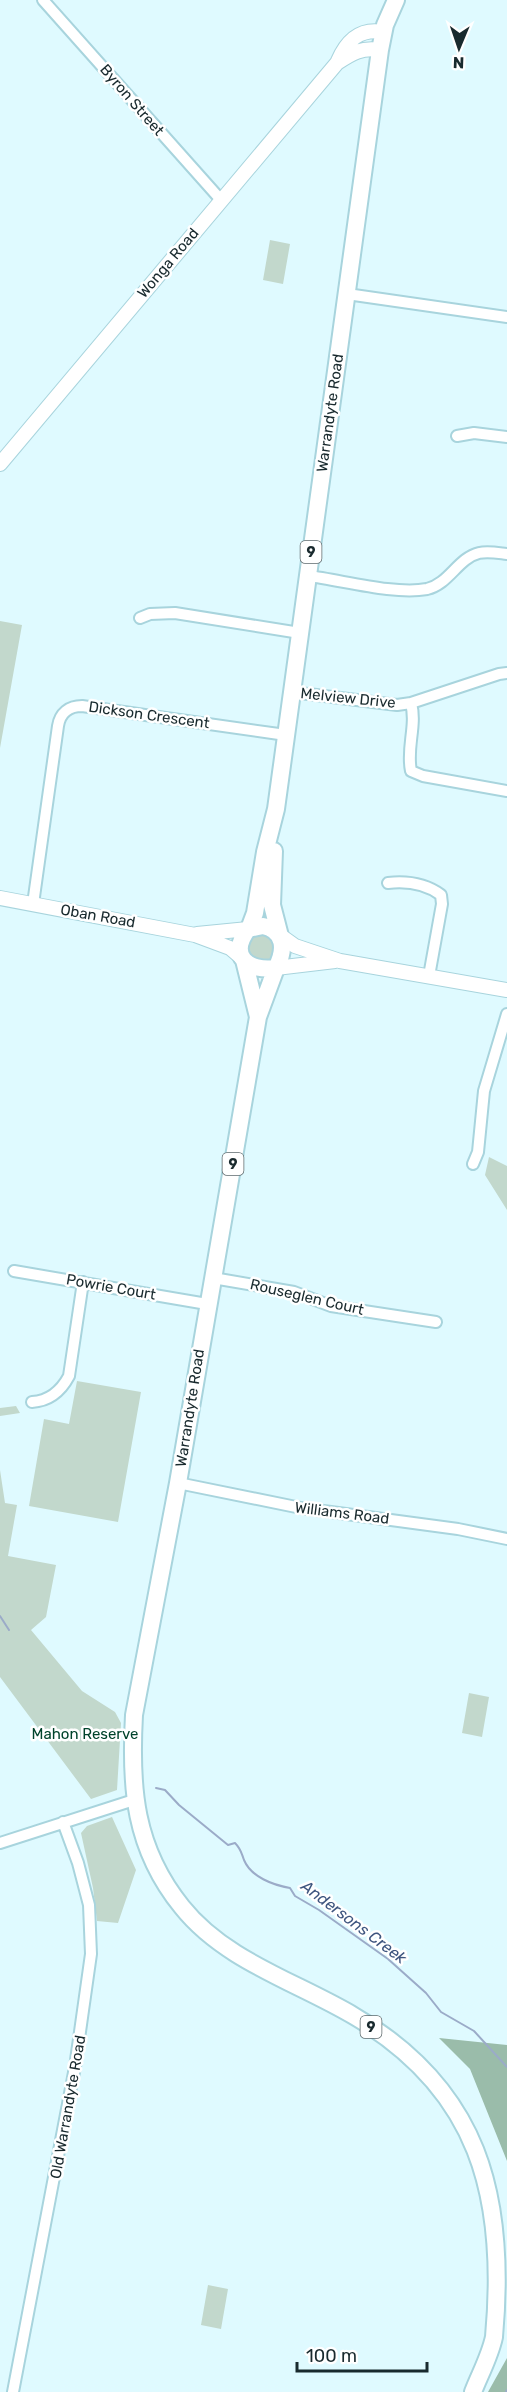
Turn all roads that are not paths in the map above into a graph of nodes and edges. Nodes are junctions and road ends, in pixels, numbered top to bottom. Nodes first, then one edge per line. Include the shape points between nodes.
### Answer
1 (43, 0) edge
2 (396, 0) edge
3 (383, 32) junction
4 (380, 50) junction
5 (337, 63) junction
6 (221, 200) junction
7 (347, 294) junction
8 (507, 317) edge
9 (457, 436) dead end
10 (507, 437) edge
11 (0, 464) edge
12 (507, 554) edge
13 (308, 576) junction
14 (140, 618) dead end
15 (300, 633) junction
16 (507, 673) edge
17 (292, 692) junction
18 (411, 703) junction
19 (286, 735) junction
20 (507, 791) edge
21 (272, 829) junction
22 (388, 883) dead end
23 (0, 898) edge
24 (33, 904) junction
25 (249, 929) junction
26 (195, 935) junction
27 (281, 936) junction
28 (243, 960) junction
29 (340, 961) junction
30 (276, 968) junction
31 (429, 976) junction
32 (507, 990) edge
33 (507, 1014) edge
34 (258, 1017) junction
35 (474, 1164) dead end
36 (14, 1271) dead end
37 (213, 1278) junction
38 (83, 1282) junction
39 (207, 1304) junction
40 (436, 1322) dead end
41 (32, 1402) dead end
42 (177, 1483) junction
43 (507, 1539) edge
44 (134, 1800) junction
45 (63, 1822) junction
46 (0, 1843) edge
47 (501, 2339) edge
48 (13, 2392) edge
49 (473, 2392) edge

1 - 6 street, Byron Street
2 - 3 main road, Warrandyte Road / 9
3 - 4 main road, Warrandyte Road / 9
3 - 5 main road, Wonga Road via 356,35
4 - 5 main road, Wonga Road via 367,48
4 - 7 main road, Warrandyte Road / 9
5 - 6 main road, Wonga Road
6 - 11 main road, Wonga Road
7 - 8 street
7 - 13 main road, Warrandyte Road / 9
9 - 10 street via 474,433
12 - 13 street via 481,552 468,557 430,588 410,591
13 - 15 main road, Warrandyte Road / 9
14 - 15 street via 175,613
15 - 17 main road, Warrandyte Road / 9
16 - 18 street, Melview Drive
17 - 18 street, Melview Drive via 398,705
17 - 19 main road, Warrandyte Road / 9
18 - 20 street via 411,771
19 - 21 main road, Warrandyte Road / 9
19 - 24 street, Dickson Crescent via 82,706 68,709 59,720
21 - 25 main road, Warrandyte Road / 9
21 - 27 main road, Warrandyte Road / 9 via 272,905
22 - 31 street via 405,882 434,890 441,896
23 - 24 main road, Oban Road
24 - 26 main road, Oban Road
25 - 26 main road, Oban Road
25 - 27 main road via 269,928
25 - 28 main road, 9 via 240,944
26 - 28 main road, Oban Road via 230,948
27 - 29 main road via 295,946
27 - 30 main road, 9 via 283,949
28 - 30 main road via 258,969
28 - 34 main road, Warrandyte Road / 9
29 - 30 main road
29 - 31 main road
30 - 34 main road, Warrandyte Road / 9
31 - 32 main road
33 - 35 street via 484,1090
34 - 37 main road, Warrandyte Road / 9
36 - 38 street, Powrie Court
37 - 39 main road, Warrandyte Road / 9
37 - 40 street, Rouseglen Court via 294,1292 332,1306
38 - 39 street, Powrie Court
38 - 41 street via 69,1376 63,1388 42,1401
39 - 42 main road, Warrandyte Road / 9
42 - 43 street, Williams Road via 301,1508 441,1526
42 - 44 main road, Warrandyte Road / 9 via 134,1714
44 - 45 street
44 - 47 main road, 9 via 160,1876 184,1910 210,1935 401,2046 439,2080 459,2105 486,2150 500,2194 505,2268
45 - 46 street
45 - 48 street, Old Warrandyte Road via 89,1905 91,1954 74,2077
47 - 49 main road, 9

